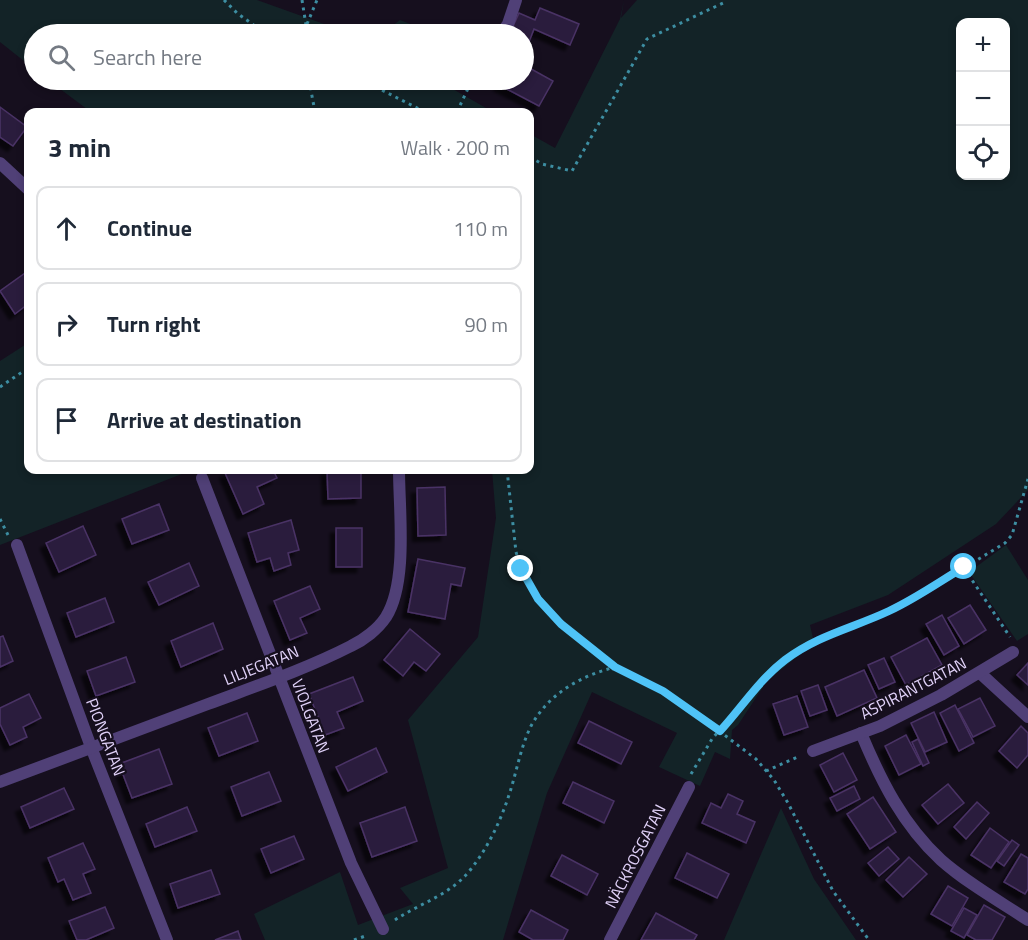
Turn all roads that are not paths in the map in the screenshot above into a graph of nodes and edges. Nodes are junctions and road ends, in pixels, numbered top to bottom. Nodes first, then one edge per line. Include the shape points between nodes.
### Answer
1 (516, 0) edge
2 (508, 24) edge
3 (0, 163) edge
4 (24, 185) edge
5 (399, 474) edge
6 (202, 478) dead end
7 (17, 545) dead end
8 (1012, 646) road end
9 (980, 673) junction
10 (279, 677) junction
11 (1028, 717) edge
12 (861, 733) junction
13 (92, 747) junction
14 (813, 751) road end
15 (0, 782) edge
16 (689, 787) road end
17 (1028, 920) edge
18 (383, 929) road end
19 (167, 940) edge
20 (610, 940) edge

1 - 2 street
3 - 4 street
5 - 10 street, LILJEGATAN via 400,563 393,602 385,618 353,645
6 - 10 street, VIOLGATAN
7 - 13 street, PIONGATAN
8 - 9 street, ASPIRANTGATAN
9 - 11 street, ASPIRANTGATAN
9 - 12 street, ASPIRANTGATAN
10 - 13 street, LILJEGATAN
10 - 18 street, VIOLGATAN via 351,863
12 - 14 street, ASPIRANTGATAN
12 - 17 street, ASPIRANTGATAN via 880,777 917,834 959,874
13 - 15 street, LILJEGATAN
13 - 19 street, PIONGATAN
16 - 20 street, NÄCKROSGATAN

